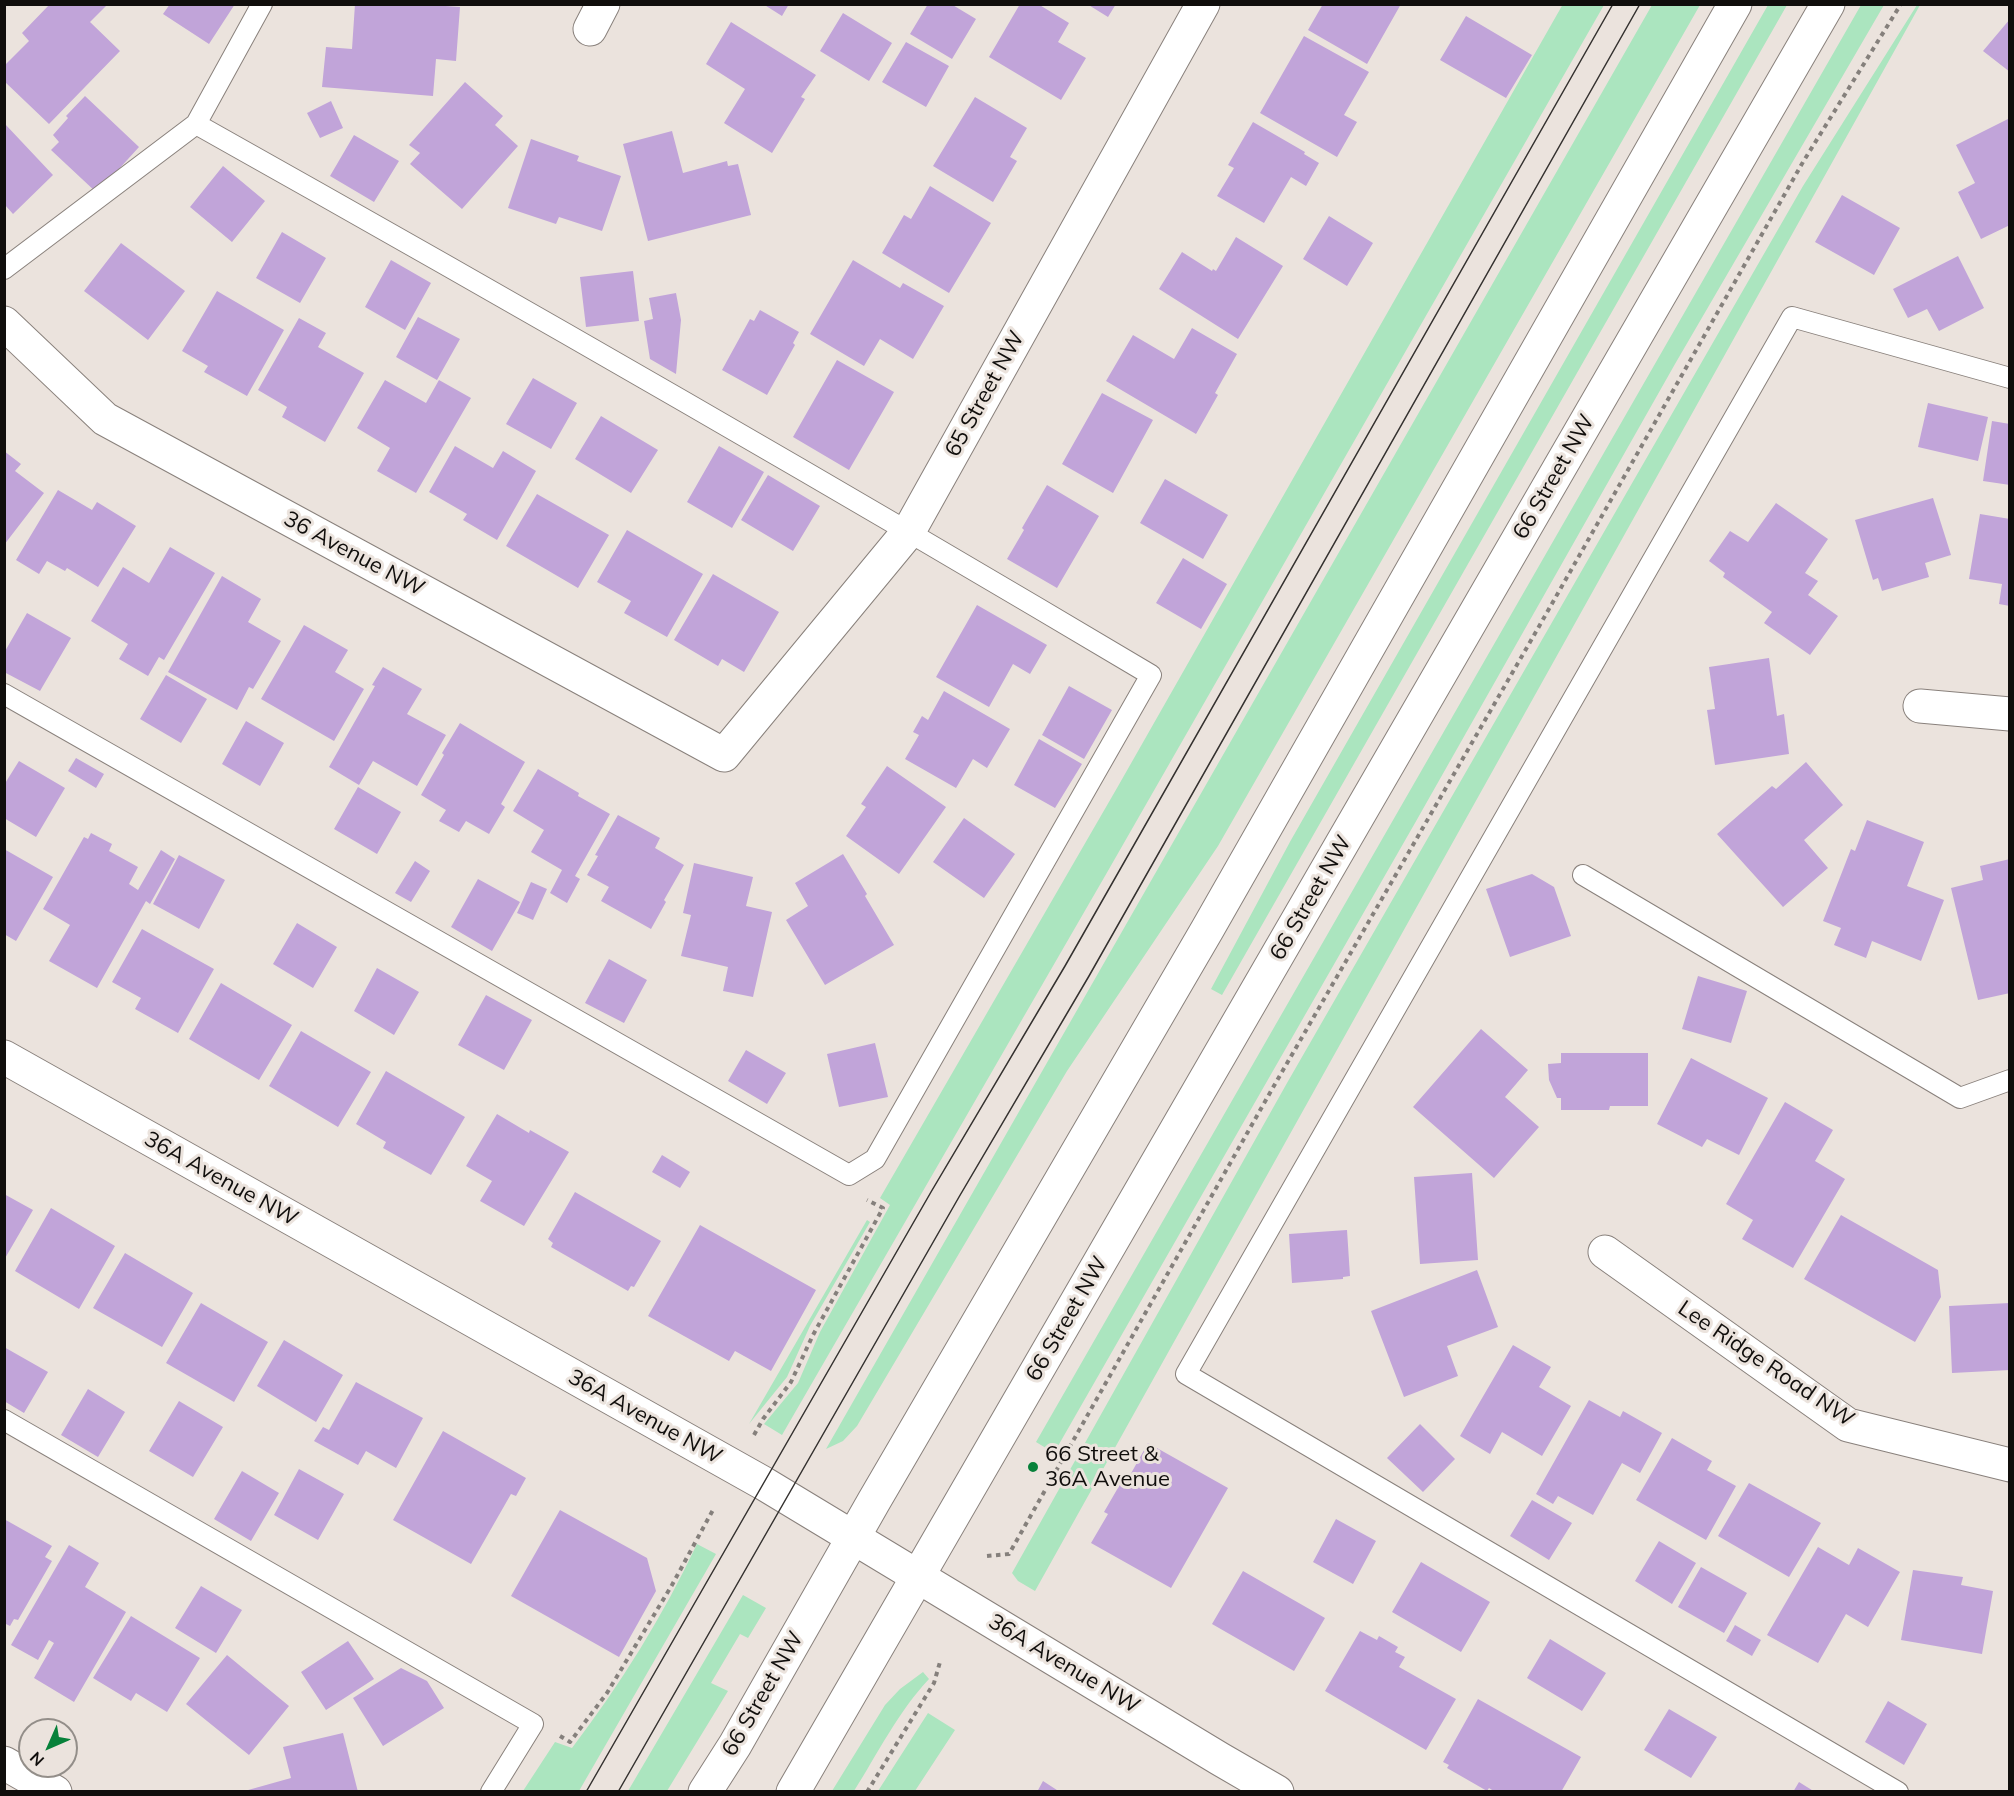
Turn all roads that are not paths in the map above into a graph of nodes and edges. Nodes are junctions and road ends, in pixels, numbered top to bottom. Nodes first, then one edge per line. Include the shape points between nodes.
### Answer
1 (262, 4) edge
2 (1203, 4) edge
3 (1735, 4) edge
4 (1828, 4) edge
5 (196, 124) junction
6 (4, 269) edge
7 (4, 323) edge
8 (2010, 378) edge
9 (909, 531) junction
10 (4, 694) edge
11 (1920, 706) dead end
12 (2010, 714) edge
13 (724, 755) joint
14 (1583, 875) dead end
15 (4, 1058) edge
16 (2010, 1080) edge
17 (1605, 1252) dead end
18 (4, 1420) edge
19 (2010, 1465) edge
20 (854, 1537) junction
21 (918, 1575) junction
22 (4, 1763) edge
23 (56, 1791) edge
24 (491, 1791) edge
25 (705, 1791) edge
26 (793, 1791) edge
27 (1277, 1791) edge
28 (1898, 1791) edge

1 - 5 lane
2 - 9 main road, 65 Street NW
3 - 20 main road, 66 Street NW via 1213,920
4 - 21 main road, 66 Street NW
5 - 6 lane
5 - 9 lane
7 - 13 main road, 36 Avenue NW via 105,419
8 - 28 lane via 1792,317 1186,1374
9 - 10 lane via 1151,675 875,1159 849,1175
9 - 13 main road, 65 Street NW
11 - 12 main road
14 - 16 lane via 1959,1098
15 - 20 main road, 36A Avenue NW
17 - 19 main road, Lee Ridge Road NW via 1848,1425
18 - 24 lane via 533,1724
20 - 21 main road, 36A Avenue NW
20 - 25 main road, 66 Street NW
21 - 26 main road, 66 Street NW
21 - 27 main road, 36A Avenue NW
22 - 23 main road

